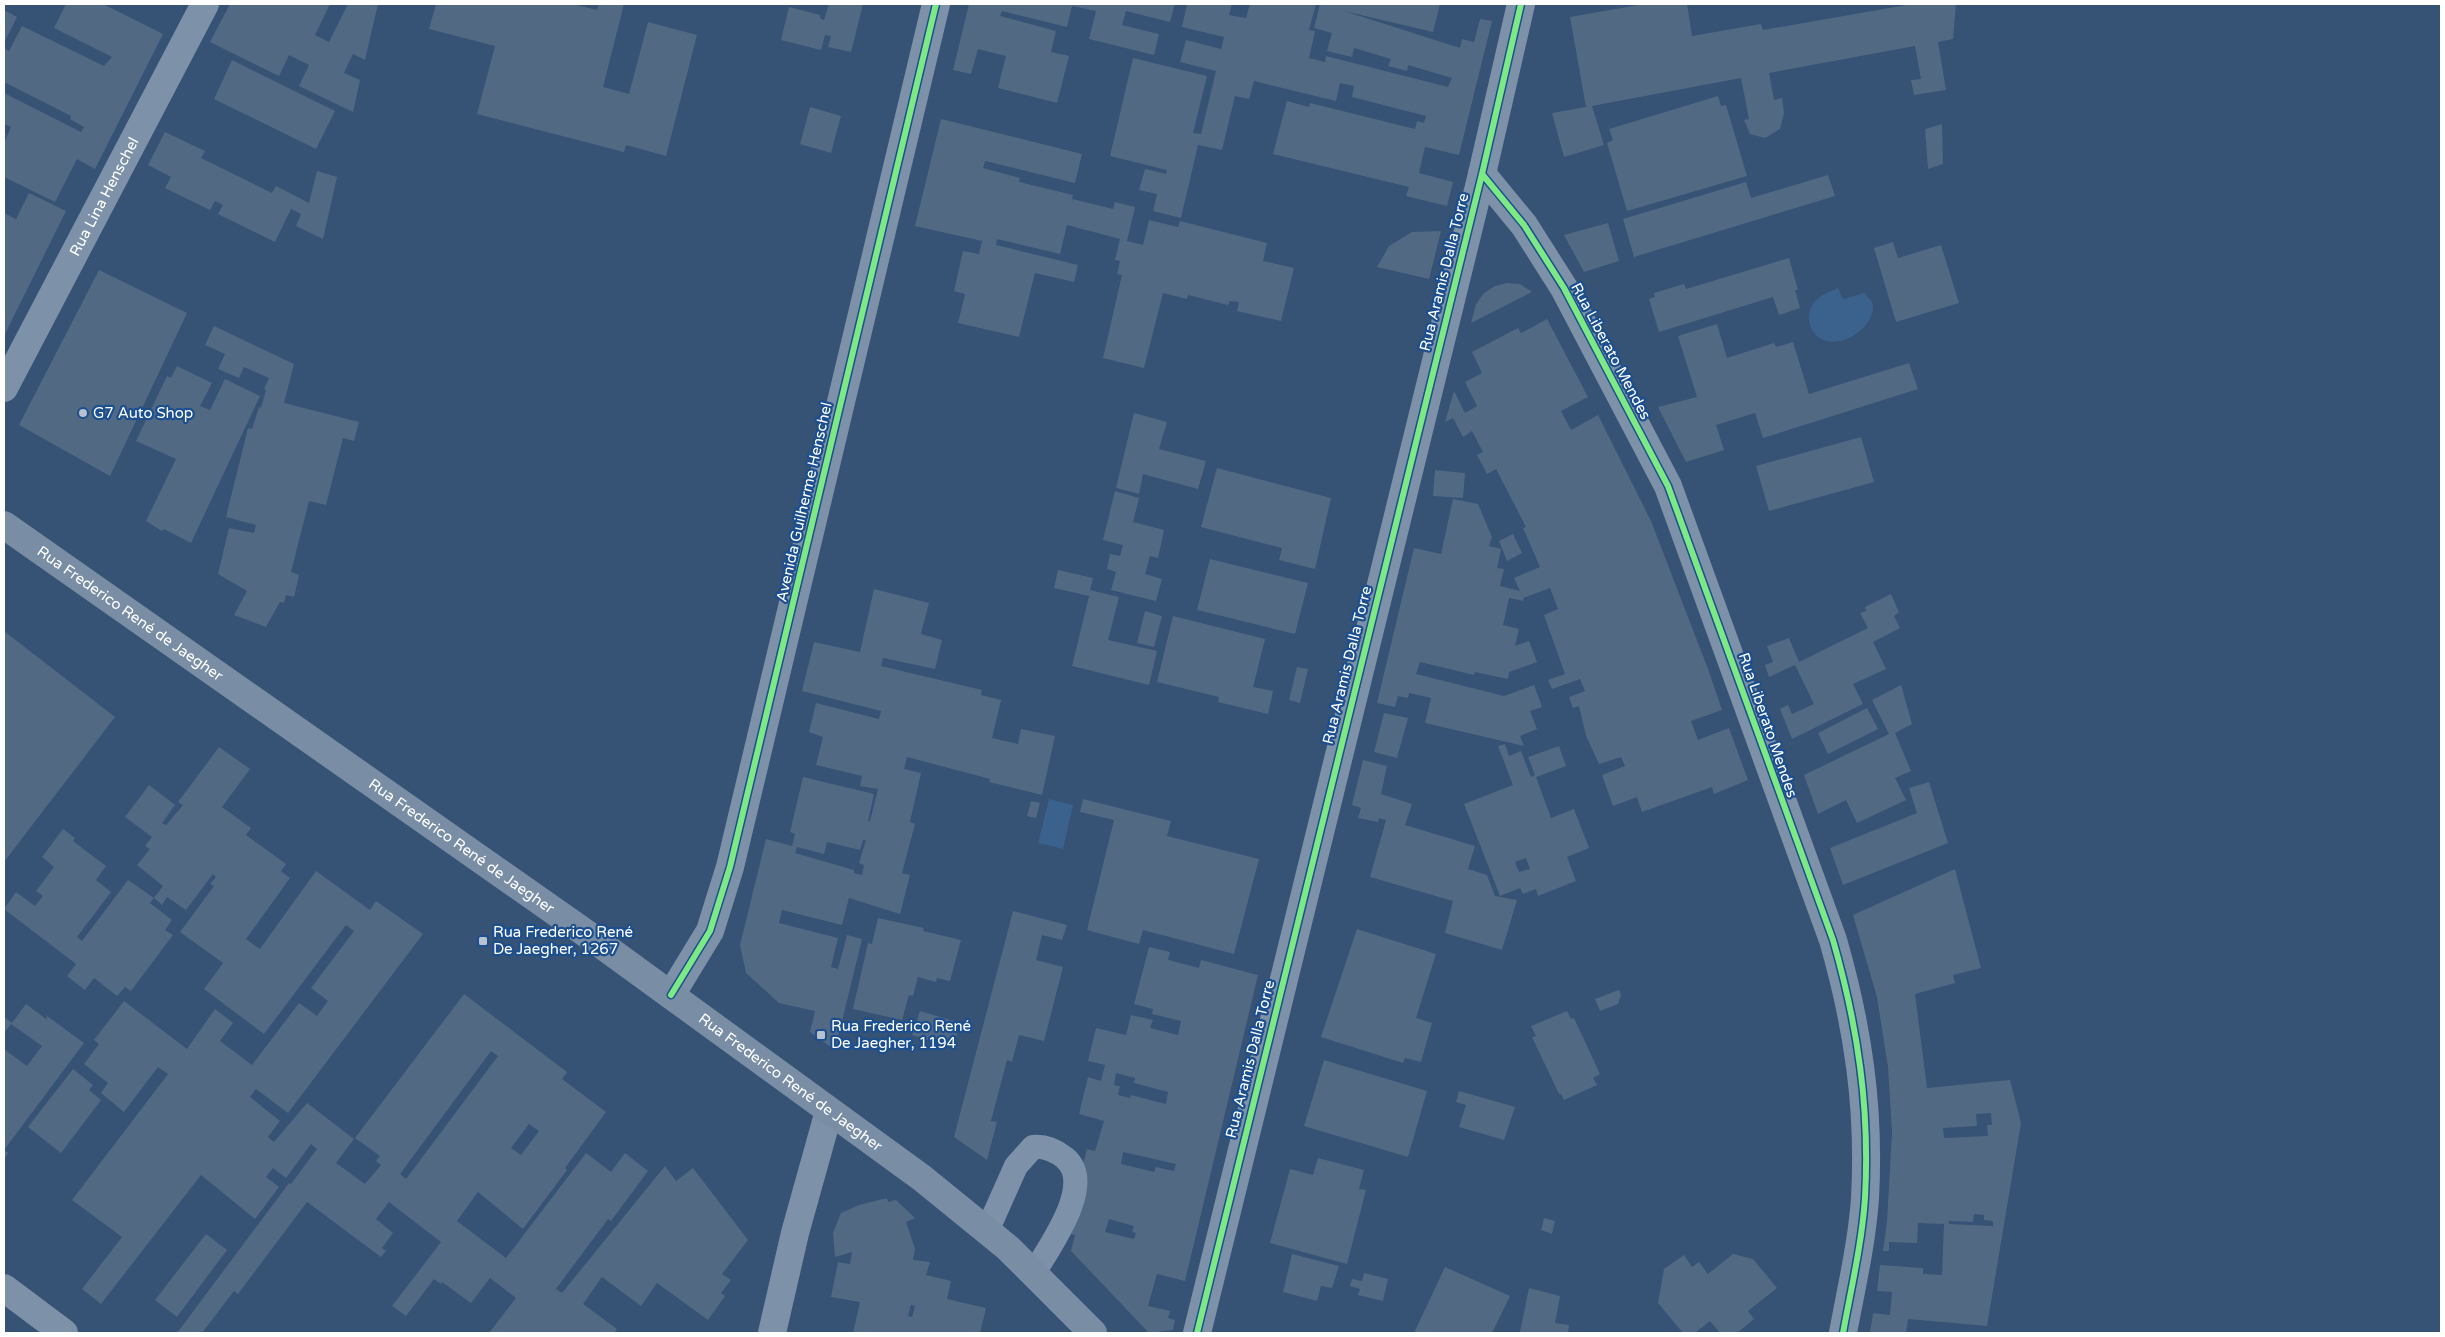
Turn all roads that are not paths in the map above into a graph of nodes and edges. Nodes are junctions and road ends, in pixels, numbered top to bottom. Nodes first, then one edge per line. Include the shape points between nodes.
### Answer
1 (205, 4) edge
2 (936, 4) edge
3 (1522, 4) edge
4 (1482, 174) junction
5 (4, 388) edge
6 (4, 525) edge
7 (671, 995) junction
8 (829, 1111) junction
9 (987, 1231) junction
10 (1034, 1273) junction
11 (4, 1288) edge
12 (64, 1333) edge
13 (772, 1333) edge
14 (1093, 1333) edge
15 (1197, 1333) edge
16 (1843, 1333) edge

1 - 5 street, Rua Lina Henschel
2 - 7 street, Avenida Guilherme Henschel via 730,867 710,931
3 - 4 street, Rua Aramis Dalla Torre
4 - 15 street, Rua Aramis Dalla Torre
4 - 16 street, Rua Liberato Mendes via 1524,225 1564,288 1668,486 1833,940 1858,1043 1866,1114 1864,1200
6 - 7 main road, Rua Frederico René de Jaegher
7 - 8 main road, Rua Frederico René de Jaegher
8 - 9 main road, Rua Frederico René de Jaegher via 922,1178
8 - 13 street via 795,1233
9 - 10 main road, Rua Frederico René de Jaegher
9 - 10 lane via 1016,1166 1033,1147 1044,1146 1071,1163 1076,1180 1068,1216
10 - 14 main road, Rua Frederico René de Jaegher
11 - 12 street

